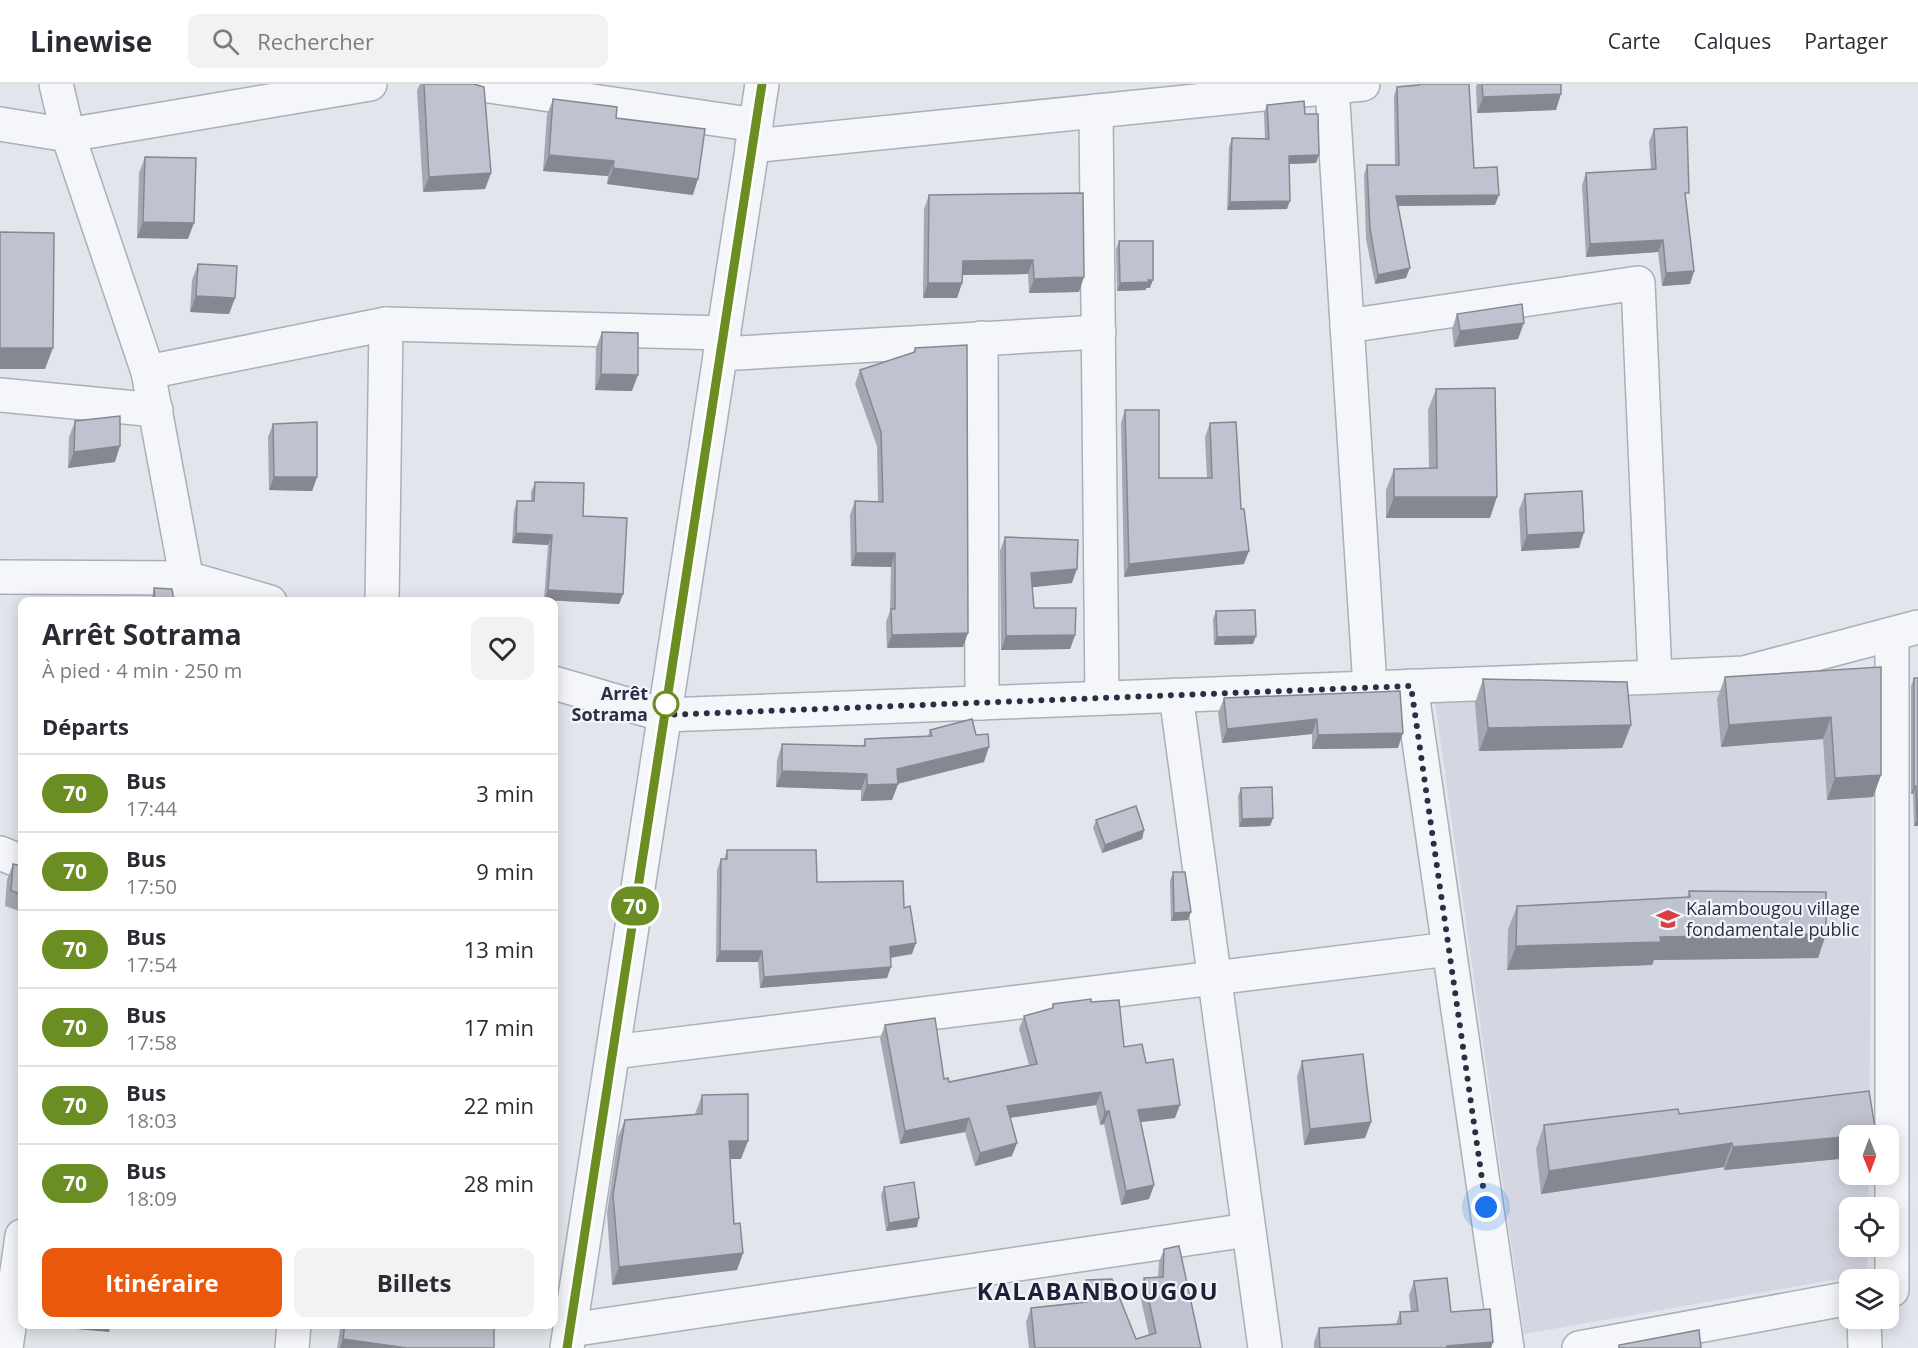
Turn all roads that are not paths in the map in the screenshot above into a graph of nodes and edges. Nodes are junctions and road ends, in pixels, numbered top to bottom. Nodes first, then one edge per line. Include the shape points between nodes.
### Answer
1 (56, 84) edge
2 (370, 84) edge
3 (476, 84) edge
4 (762, 84) edge
5 (1348, 86) edge
6 (1096, 111) junction
7 (0, 124) edge
8 (68, 135) junction
9 (754, 136) junction
10 (386, 324) junction
11 (1347, 326) junction
12 (1099, 332) junction
13 (981, 338) junction
14 (722, 343) junction
15 (148, 372) junction
16 (0, 395) edge
17 (156, 410) junction
18 (0, 578) edge
19 (189, 590) edge
20 (236, 597) edge
21 (382, 597) edge
22 (1905, 631) edge
23 (1655, 677) junction
24 (558, 684) edge
25 (1411, 686) junction
26 (1370, 687) junction
27 (1176, 695) junction
28 (1102, 698) junction
29 (981, 703) junction
30 (664, 715) junction
31 (0, 853) edge
32 (18, 860) edge
33 (1449, 950) junction
34 (1214, 978) junction
35 (612, 1052) junction
36 (1905, 1060) edge
37 (1248, 1230) junction
38 (18, 1264) edge
39 (564, 1288) edge
40 (1900, 1291) edge
41 (1839, 1300) edge
42 (294, 1329) edge
43 (1864, 1329) edge
44 (568, 1339) edge
45 (6, 1348) edge
46 (292, 1348) edge
47 (1264, 1348) edge
48 (1507, 1348) edge
49 (1579, 1348) edge
50 (1865, 1348) edge

1 - 8 street
2 - 8 street
3 - 9 street
4 - 9 street
5 - 6 street
5 - 11 street
6 - 9 street
6 - 12 street
7 - 8 street
8 - 15 street
9 - 14 street
10 - 14 street
10 - 15 street
10 - 21 street
11 - 23 street via 1638,283
11 - 26 street
12 - 13 street
12 - 28 street
13 - 14 street
13 - 29 street
14 - 30 street
15 - 17 street
16 - 17 street
17 - 19 street
18 - 19 street
19 - 20 street
22 - 23 street via 1744,673
22 - 36 street
23 - 25 street
24 - 30 street
25 - 26 street
25 - 33 street
26 - 27 street
27 - 28 street
27 - 34 street
28 - 29 street
29 - 30 street
30 - 35 street
31 - 32 street
33 - 34 street
33 - 48 street
34 - 35 street
34 - 37 street
35 - 39 street
36 - 40 street
37 - 44 street
37 - 47 street
38 - 45 street
39 - 44 street
41 - 49 street
42 - 46 street
43 - 50 street

